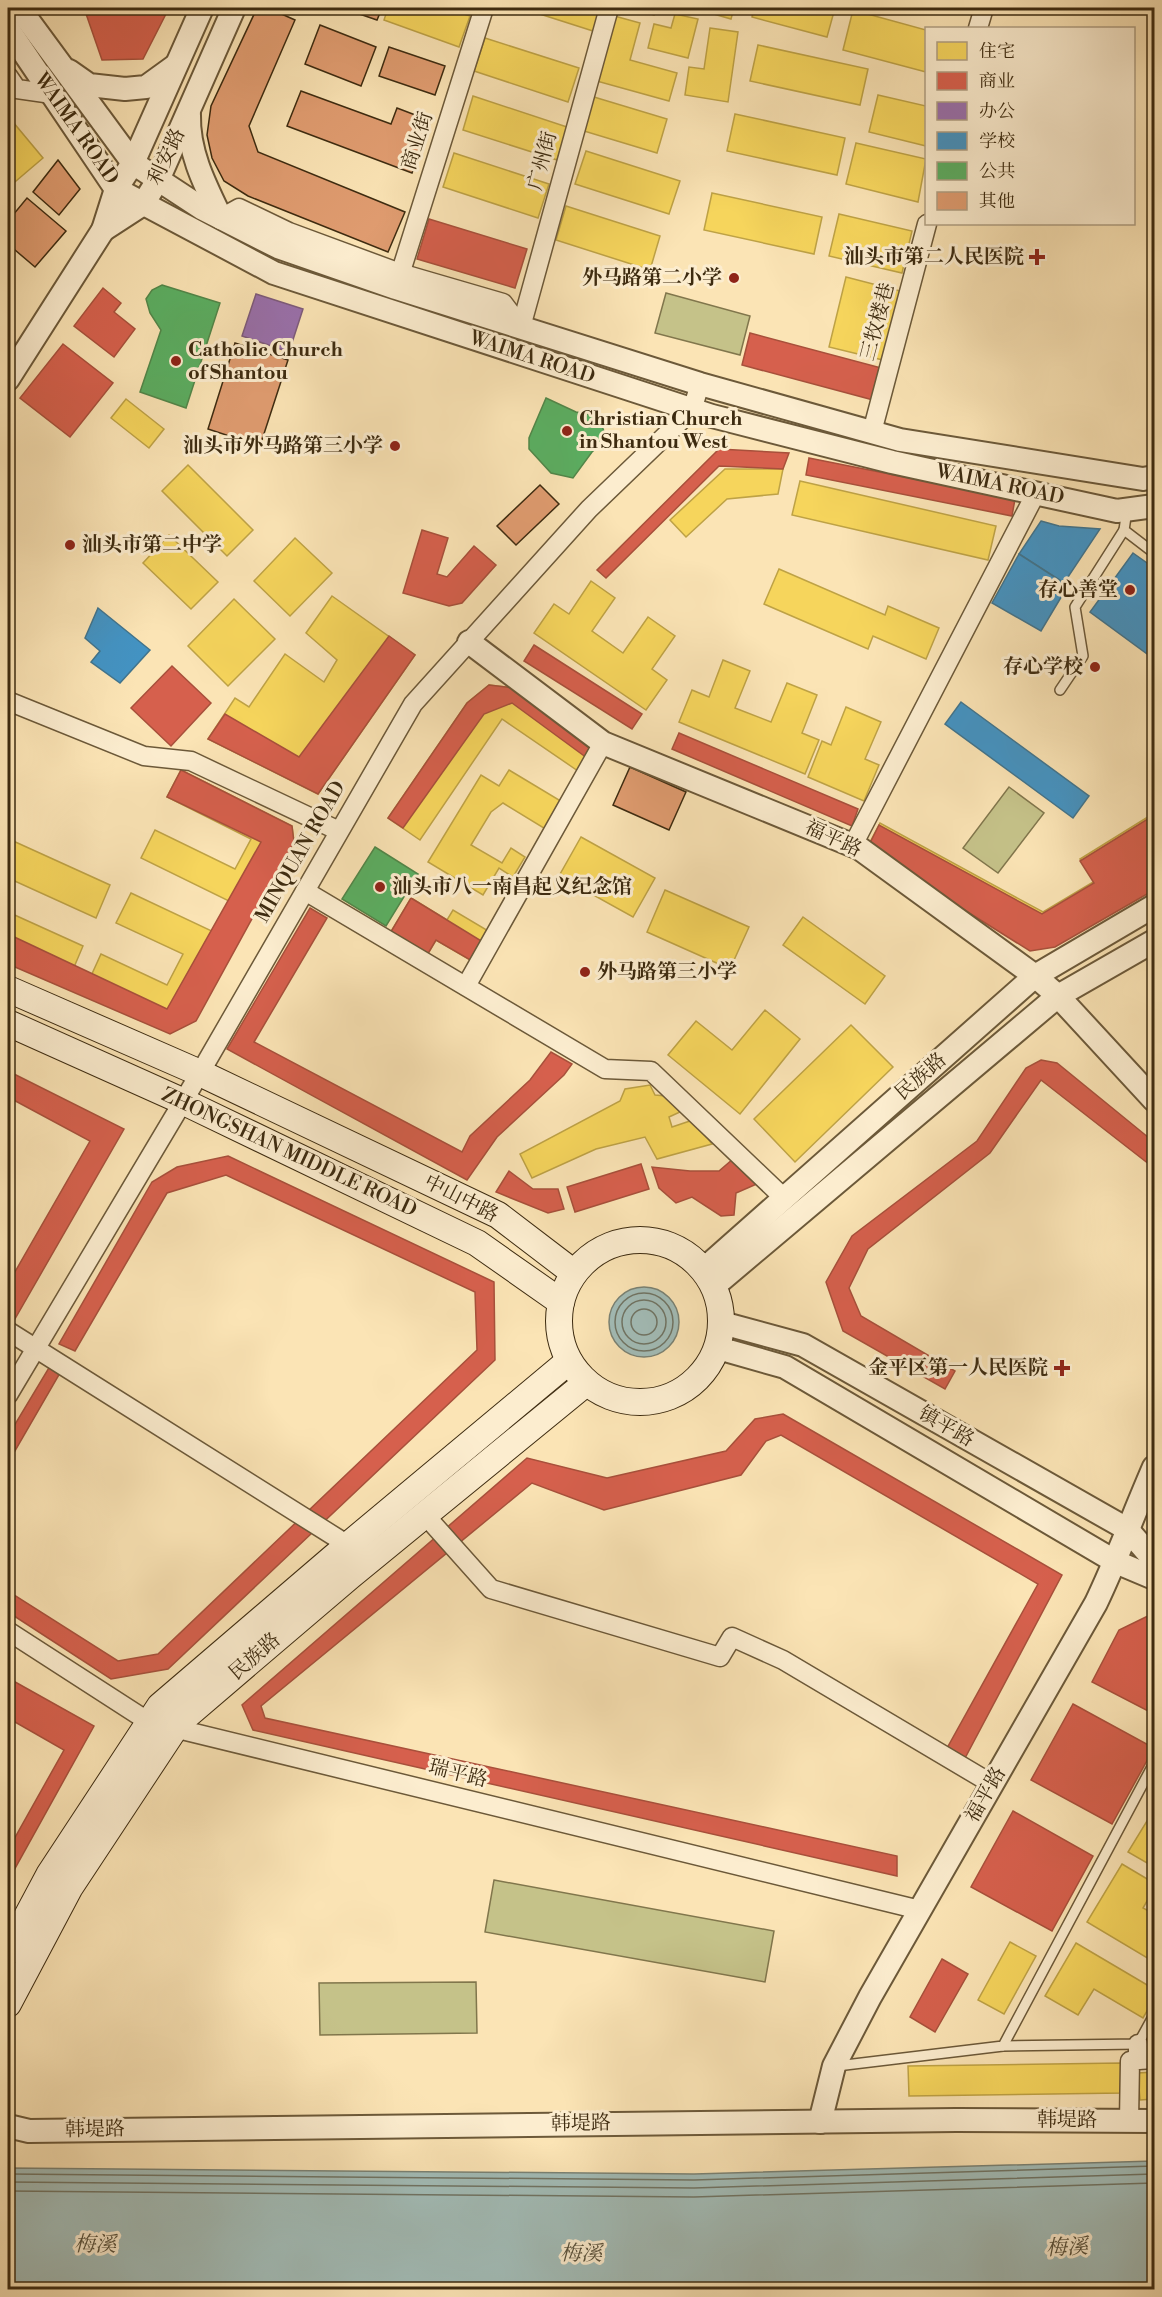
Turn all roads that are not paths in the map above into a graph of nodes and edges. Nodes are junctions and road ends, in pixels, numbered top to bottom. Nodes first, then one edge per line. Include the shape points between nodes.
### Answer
1 (19, 8) edge
2 (202, 8) edge
3 (234, 8) edge
4 (484, 8) edge
5 (609, 8) edge
6 (984, 8) edge
7 (978, 27) edge
8 (8, 29) edge
9 (176, 65) junction
10 (62, 66) junction
11 (8, 76) edge
12 (51, 94) junction
13 (189, 110) junction
14 (133, 163) junction
15 (158, 180) junction
16 (116, 189) junction
17 (143, 204) junction
18 (221, 218) junction
19 (927, 225) edge
20 (103, 230) junction
21 (398, 281) junction
22 (521, 327) junction
23 (8, 379) edge
24 (700, 384) junction
25 (692, 410) junction
26 (872, 432) junction
27 (1155, 477) edge
28 (1036, 493) junction
29 (1155, 506) edge
30 (1125, 520) junction
31 (1155, 552) edge
32 (469, 642) junction
33 (1060, 690) dead end
34 (8, 700) edge
35 (603, 743) junction
36 (339, 831) junction
37 (853, 845) junction
38 (305, 891) junction
39 (1155, 906) edge
40 (1155, 941) edge
41 (1035, 976) junction
42 (466, 986) junction
43 (8, 989) edge
44 (1058, 996) junction
45 (8, 1023) edge
46 (200, 1073) junction
47 (1155, 1100) edge
48 (182, 1101) junction
49 (784, 1198) junction
50 (574, 1273) junction
51 (709, 1278) junction
52 (561, 1302) junction
53 (722, 1323) junction
54 (8, 1331) edge
55 (36, 1348) junction
56 (718, 1348) junction
57 (569, 1361) junction
58 (586, 1383) junction
59 (8, 1395) edge
60 (1155, 1467) edge
61 (425, 1515) junction
62 (1127, 1529) junction
63 (348, 1545) junction
64 (1155, 1560) edge
65 (1116, 1562) junction
66 (1155, 1578) edge
67 (8, 1631) edge
68 (149, 1722) junction
69 (175, 1728) junction
70 (1155, 1763) edge
71 (992, 1784) junction
72 (920, 1910) junction
73 (8, 1952) edge
74 (8, 2004) edge
75 (1155, 2014) edge
76 (1003, 2046) junction
77 (1143, 2054) edge
78 (834, 2066) junction
79 (1129, 2121) junction
80 (1155, 2121) edge
81 (820, 2122) junction
82 (8, 2126) edge

1 - 10 street, WAIMA ROAD
2 - 9 street, 利安路
3 - 13 street, 利安路
4 - 21 street, 商业街
5 - 22 street, 广州街
6 - 7 street
8 - 12 street, WAIMA ROAD
9 - 10 street via 146,87 125,89 89,85
9 - 14 street, 利安路
10 - 14 street, WAIMA ROAD
11 - 12 street via 17,89
12 - 16 street, WAIMA ROAD
13 - 15 street, 利安路
13 - 18 street via 189,134 201,176
14 - 15 street, WAIMA ROAD
14 - 16 street, 利安路
15 - 17 street, 利安路
15 - 18 street, WAIMA ROAD
16 - 17 street, WAIMA ROAD
16 - 20 street, 利安路
17 - 20 street, 利安路
17 - 25 street, WAIMA ROAD via 274,273
18 - 21 street, WAIMA ROAD via 278,247
19 - 26 street, 三牧楼巷
20 - 23 street
21 - 22 street, WAIMA ROAD
22 - 24 street, WAIMA ROAD
24 - 25 street, MINQUAN ROAD
24 - 26 street, WAIMA ROAD
25 - 28 street, WAIMA ROAD via 892,462
25 - 32 street, MINQUAN ROAD via 589,509
26 - 27 street, WAIMA ROAD via 1089,471 1143,479
28 - 30 street, WAIMA ROAD via 1117,511
28 - 37 street
29 - 30 street, WAIMA ROAD
30 - 31 lane
30 - 33 lane via 1075,607 1083,656
32 - 35 street, 福平路
32 - 36 street, MINQUAN ROAD via 413,704
34 - 36 street via 144,756 191,761
35 - 37 street, 福平路
35 - 42 street
36 - 38 street, MINQUAN ROAD
37 - 41 street, 福平路
38 - 42 street
38 - 46 street, MINQUAN ROAD
39 - 41 street, 民族路
40 - 44 street, 民族路
41 - 44 street, 福平路
41 - 49 street, 民族路
42 - 49 street via 605,1069 651,1071
43 - 46 main road, ZHONGSHAN MIDDLE ROAD
44 - 47 street, 福平路
44 - 51 street, 民族路
45 - 48 main road, ZHONGSHAN MIDDLE ROAD
46 - 48 street, MINQUAN ROAD
46 - 50 main road, 中山中路 via 498,1215
48 - 52 main road, ZHONGSHAN MIDDLE ROAD via 477,1243
48 - 55 street, MINQUAN ROAD
49 - 51 street, 民族路
50 - 51 main road via 592,1256 614,1244 638,1240 662,1243 685,1253
50 - 52 main road
51 - 53 main road via 720,1304
52 - 57 main road via 561,1342
53 - 56 main road
53 - 62 street, 镇平路 via 803,1345
54 - 55 street
55 - 59 street, MINQUAN ROAD
55 - 63 street
56 - 58 main road via 705,1372 686,1390 662,1400 626,1401 609,1397
56 - 65 street, 镇平路 via 785,1367
57 - 58 main road
57 - 63 main road, 民族路
58 - 61 main road, 民族路
60 - 62 street, 福平路
61 - 69 main road, 民族路 via 340,1583
61 - 71 street via 490,1589 720,1657 732,1637 783,1659
62 - 64 street, 镇平路
62 - 65 street, 福平路
63 - 68 main road, 民族路 via 160,1706
65 - 66 street, 镇平路
65 - 71 street, 福平路
67 - 68 street, 瑞平路
68 - 69 street, 瑞平路
68 - 73 main road, 民族路 via 49,1875
69 - 72 street, 瑞平路
69 - 74 main road, 民族路 via 70,1887
70 - 76 lane
71 - 72 street, 福平路
72 - 78 street, 福平路
75 - 77 lane
76 - 77 lane
76 - 78 lane
77 - 79 street via 1130,2061
78 - 81 street, 福平路
79 - 80 street, 韩堤路
79 - 81 street, 韩堤路
81 - 82 street, 韩堤路 via 29,2131

